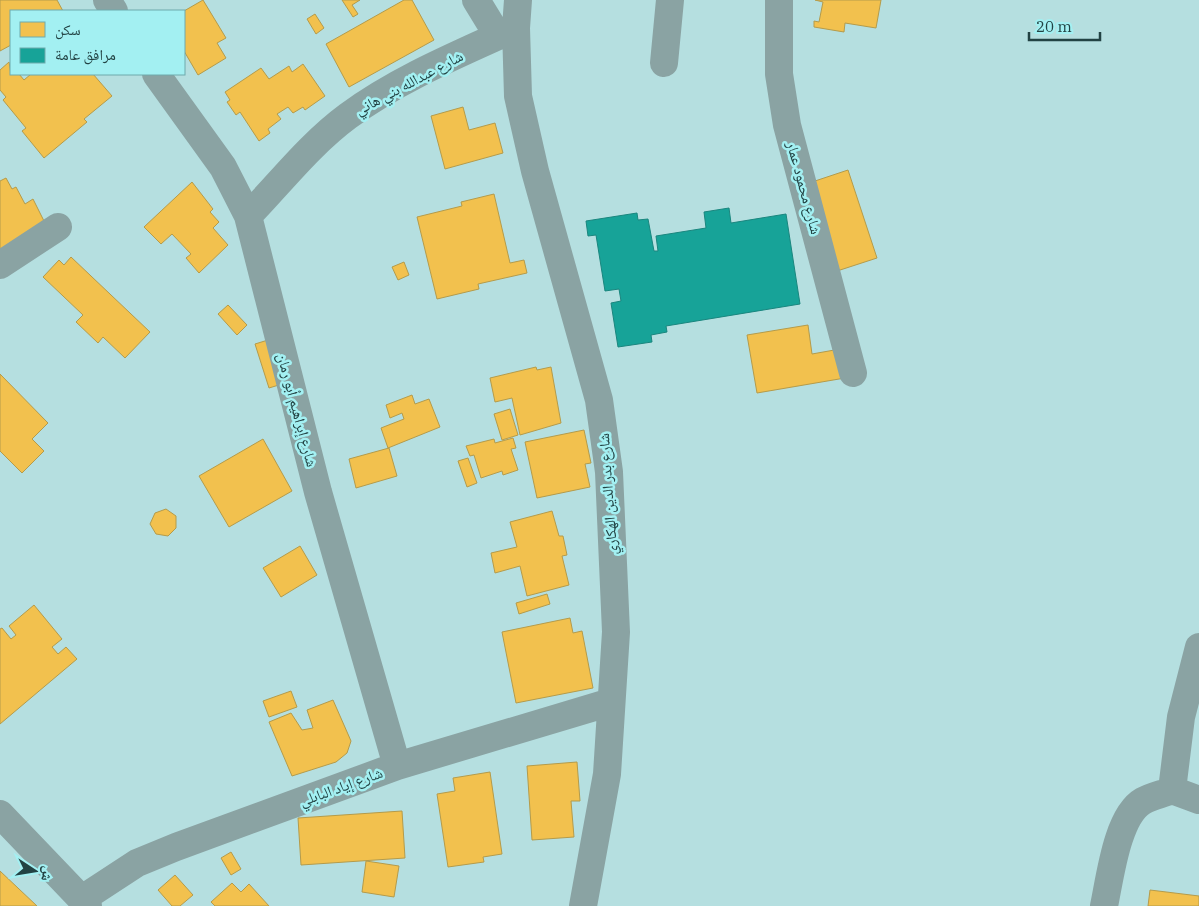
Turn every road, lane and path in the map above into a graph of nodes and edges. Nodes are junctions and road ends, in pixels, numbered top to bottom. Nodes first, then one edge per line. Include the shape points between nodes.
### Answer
1 (476, 0) edge
2 (518, 0) edge
3 (670, 0) edge
4 (779, 0) edge
5 (507, 32) junction
6 (664, 63) dead end
7 (157, 75) edge
8 (248, 216) junction
9 (58, 227) dead end
10 (0, 264) edge
11 (853, 373) dead end
12 (1199, 647) edge
13 (611, 702) junction
14 (397, 766) junction
15 (1172, 790) junction
16 (1199, 800) edge
17 (0, 814) edge
18 (85, 903) edge
19 (583, 906) edge
20 (1104, 906) edge

1 - 5 street
2 - 5 street, شارع بدر الدين الهكاري
3 - 6 street
4 - 11 street, شارع محمود عمار via 778,74 787,125
5 - 8 street, شارع عبدالله بني هاني via 414,77 346,117
5 - 13 street, شارع بدر الدين الهكاري via 535,171 599,400 607,454 616,632
7 - 8 street, شارع إبراهيم أبو رمان via 224,167
8 - 14 street, شارع إبراهيم أبو رمان via 318,492
9 - 10 street
12 - 15 street via 1181,716
13 - 14 street, شارع إياد البابلي
13 - 19 street, شارع بدر الدين الهكاري via 607,774
14 - 18 street, شارع إياد البابلي via 137,864
15 - 16 street
15 - 20 street via 1142,802 1124,824
17 - 18 street

